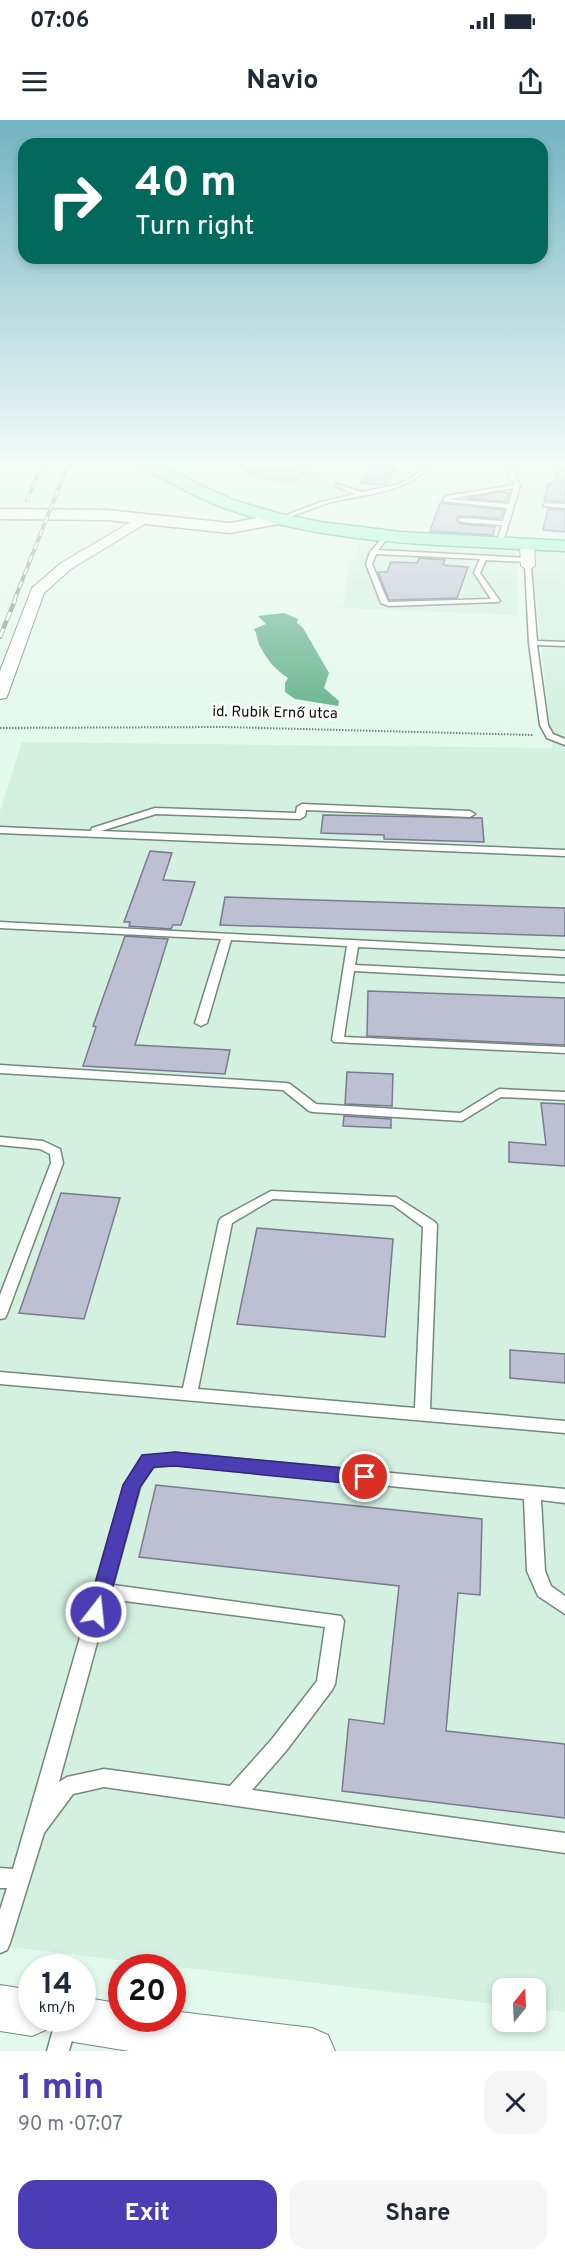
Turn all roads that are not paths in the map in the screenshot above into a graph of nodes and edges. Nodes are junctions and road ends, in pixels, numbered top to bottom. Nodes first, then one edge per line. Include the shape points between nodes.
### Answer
1 (89, 552) edge
2 (373, 552) edge
3 (375, 552) edge
4 (519, 552) edge
5 (544, 552) edge
6 (528, 557) junction
7 (484, 558) junction
8 (533, 643) junction
9 (565, 644) edge
10 (0, 694) edge
11 (565, 742) edge
12 (470, 814) dead end
13 (0, 830) edge
14 (85, 833) junction
15 (565, 853) edge
16 (0, 925) edge
17 (227, 936) junction
18 (353, 943) junction
19 (565, 954) edge
20 (349, 968) junction
21 (565, 979) edge
22 (201, 1023) dead end
23 (565, 1050) edge
24 (0, 1069) edge
25 (565, 1096) edge
26 (0, 1141) edge
27 (0, 1314) edge
28 (0, 1378) edge
29 (190, 1393) junction
30 (422, 1413) junction
31 (565, 1427) edge
32 (532, 1493) junction
33 (565, 1496) edge
34 (102, 1591) junction
35 (565, 1606) edge
36 (233, 1797) junction
37 (36, 1828) junction
38 (565, 1843) edge
39 (10, 1879) edge
40 (0, 1943) edge
41 (0, 2008) edge
42 (18, 2011) edge
43 (96, 2025) edge
44 (64, 2032) edge
45 (158, 2042) edge
46 (265, 2048) edge
47 (58, 2051) edge
48 (312, 2051) edge

1 - 10 street via 37,591
2 - 7 lane via 369,564 385,603 389,604 496,601 475,576
3 - 7 lane
4 - 6 main road
5 - 6 main road
6 - 7 lane
6 - 8 lane
8 - 9 lane
8 - 11 lane via 544,725 550,736
12 - 14 lane via 302,807 300,816 155,811
13 - 14 lane
14 - 15 lane
16 - 17 lane
17 - 18 lane
17 - 22 lane
18 - 19 lane
18 - 20 lane
20 - 21 lane
20 - 23 lane via 338,1040
24 - 25 lane via 286,1086 313,1108 462,1117 499,1093
26 - 27 lane via 43,1145 56,1152 57,1163
28 - 29 lane
29 - 30 lane
29 - 30 lane via 226,1221 271,1195 396,1202 430,1225
30 - 31 lane
32 - 33 lane
32 - 34 lane via 175,1459 148,1461 132,1485
32 - 35 lane via 536,1571 544,1591
34 - 36 lane via 335,1621 326,1684
34 - 37 lane
36 - 37 lane via 104,1778 67,1786
36 - 38 lane
37 - 39 lane
39 - 40 lane
41 - 42 street
43 - 45 street
44 - 47 lane
45 - 46 street
46 - 48 street

